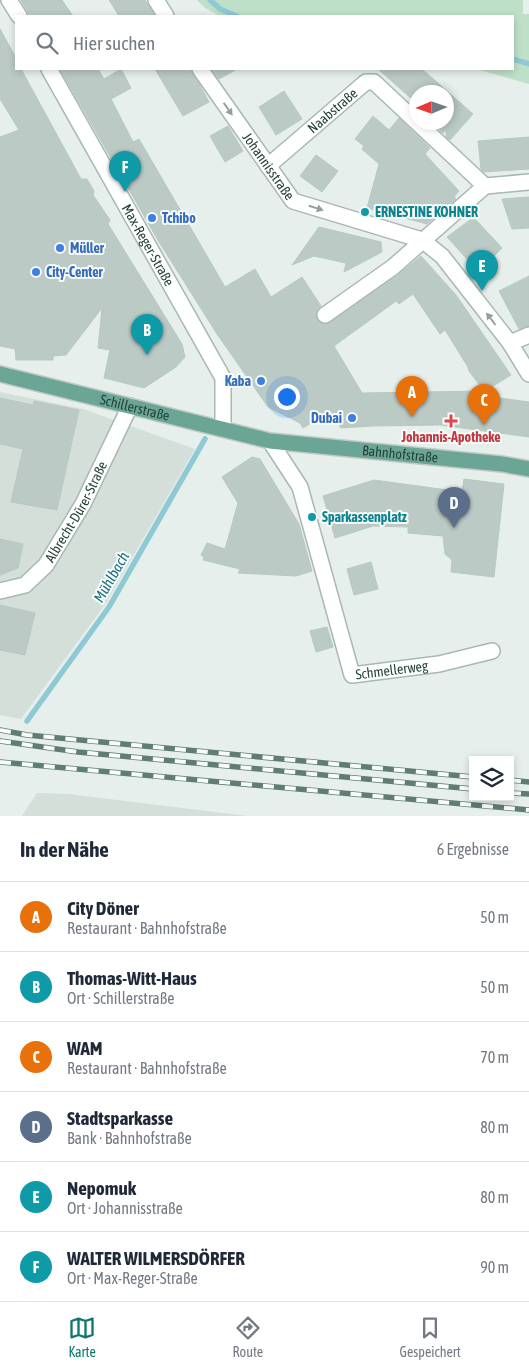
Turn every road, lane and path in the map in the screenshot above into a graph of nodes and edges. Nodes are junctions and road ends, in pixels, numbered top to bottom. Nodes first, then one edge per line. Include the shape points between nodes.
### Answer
1 (9, 0) edge
2 (156, 0) edge
3 (18, 15) edge
4 (165, 15) edge
5 (50, 70) edge
6 (201, 70) edge
7 (268, 166) junction
8 (529, 182) edge
9 (485, 186) junction
10 (422, 240) junction
11 (326, 315) dead end
12 (529, 335) edge
13 (510, 343) junction
14 (0, 374) edge
15 (529, 374) edge
16 (130, 406) junction
17 (223, 429) junction
18 (270, 441) junction
19 (529, 469) edge
20 (0, 591) edge
21 (492, 651) dead end

1 - 3 street
2 - 4 street
5 - 17 street, Max-Reger-Straße via 223,378
6 -> 7 street, Johannisstraße
7 - 9 street, Naabstraße via 366,82 374,82
7 -> 10 street, Johannisstraße via 293,201
8 - 9 street
9 - 10 street
10 - 11 street via 393,267
13 -> 10 street, Johannisstraße via 442,256
12 - 13 street
13 - 15 street, Johannisstraße
14 - 16 main road, Schillerstraße
16 - 17 main road, Schillerstraße
16 - 20 street, Albrecht-Dürer-Straße via 80,510 46,565 25,586
17 - 18 main road, Schillerstraße
18 - 19 main road, Bahnhofstraße
18 - 21 street, Schmellerweg via 300,487 352,675 439,664

